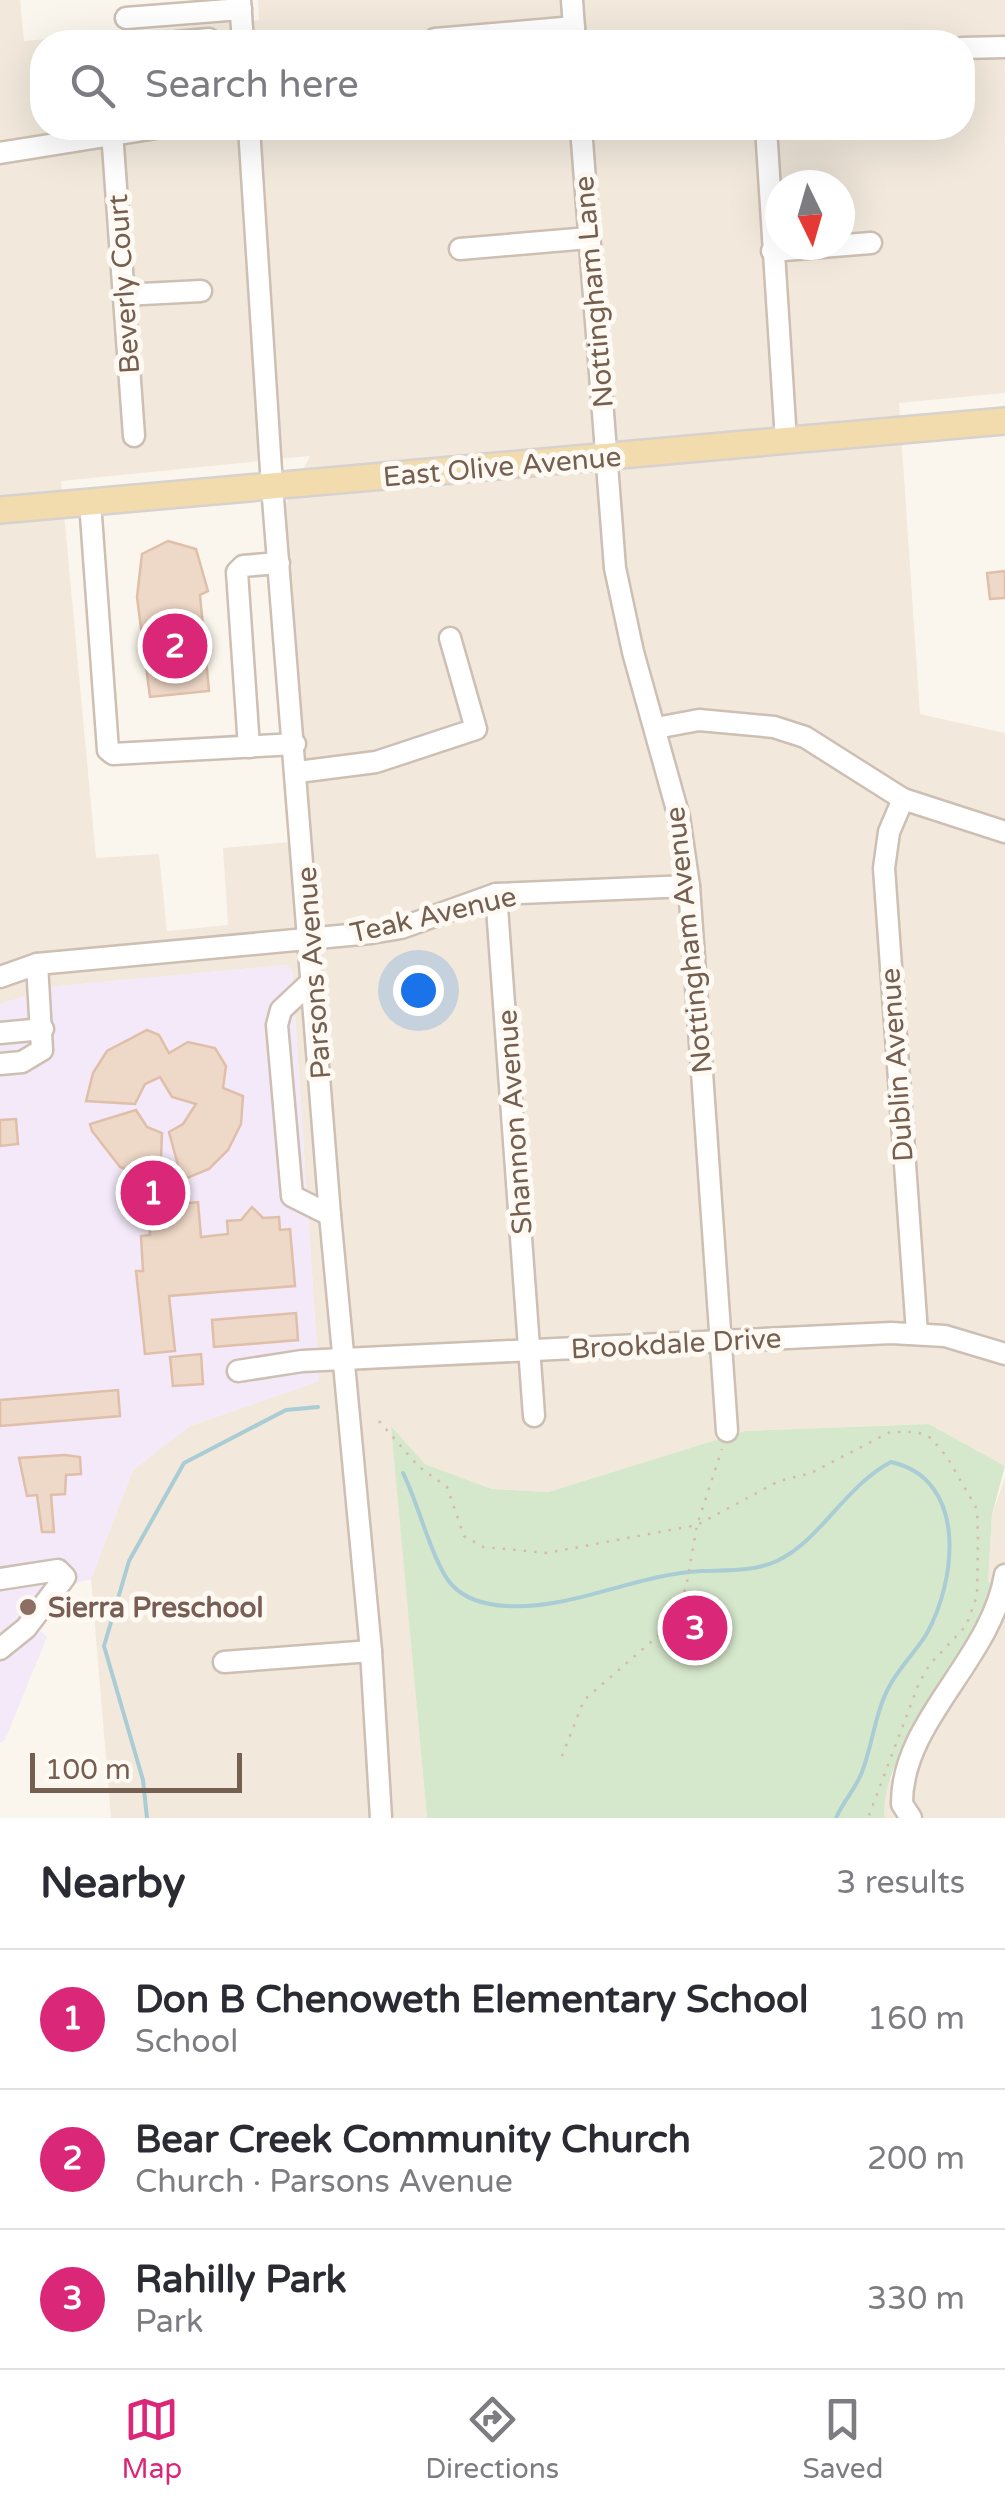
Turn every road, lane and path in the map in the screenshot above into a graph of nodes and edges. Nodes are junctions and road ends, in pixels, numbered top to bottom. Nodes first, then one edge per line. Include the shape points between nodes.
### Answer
1 (572, 0) edge
2 (240, 4) edge
3 (126, 18) dead end
4 (242, 30) edge
5 (574, 30) edge
6 (975, 48) edge
7 (1005, 48) edge
8 (50, 140) edge
9 (113, 140) edge
10 (250, 140) edge
11 (582, 140) edge
12 (767, 140) edge
13 (0, 153) edge
14 (768, 170) edge
15 (589, 238) junction
16 (871, 244) dead end
17 (855, 245) edge
18 (460, 249) dead end
19 (773, 260) edge
20 (202, 291) dead end
21 (124, 295) junction
22 (1005, 422) edge
23 (134, 436) dead end
24 (786, 440) junction
25 (607, 456) junction
26 (272, 486) junction
27 (90, 502) junction
28 (0, 510) edge
29 (279, 563) junction
30 (450, 638) dead end
31 (656, 728) junction
32 (296, 744) junction
33 (249, 746) junction
34 (298, 772) junction
35 (903, 799) junction
36 (1005, 832) edge
37 (688, 886) junction
38 (496, 894) junction
39 (311, 939) junction
40 (37, 964) junction
41 (0, 976) edge
42 (314, 979) junction
43 (43, 1029) junction
44 (0, 1033) edge
45 (0, 1064) edge
46 (323, 1111) junction
47 (284, 1114) junction
48 (330, 1215) junction
49 (917, 1333) junction
50 (722, 1342) junction
51 (530, 1350) junction
52 (1005, 1354) edge
53 (344, 1360) junction
54 (238, 1371) dead end
55 (534, 1416) dead end
56 (379, 1420) dead end
57 (727, 1432) joint
58 (697, 1526) junction
59 (1005, 1575) edge
60 (0, 1580) edge
61 (0, 1650) edge
62 (371, 1651) junction
63 (224, 1662) dead end
64 (562, 1756) dead end
65 (381, 1818) edge
66 (868, 1818) edge
67 (911, 1818) edge

1 - 5 street
2 - 3 street
2 - 4 street
6 - 7 street
8 - 13 street
9 - 21 street, Beverly Court
10 - 26 street, Parsons Avenue
11 - 15 street, Nottingham Lane
12 - 14 street
15 - 18 street
15 - 25 street, Nottingham Lane
16 - 17 street
19 - 24 street
20 - 21 street
21 - 23 street, Beverly Court
22 - 24 main road, East Olive Avenue
24 - 25 main road, East Olive Avenue
25 - 26 main road, East Olive Avenue
25 - 31 street, Nottingham Avenue via 623,610
26 - 27 main road, East Olive Avenue
26 - 29 street, Parsons Avenue
27 - 28 main road, East Olive Avenue
27 - 33 street via 108,750
29 - 32 street, Parsons Avenue
29 - 33 street via 237,572
30 - 34 street via 476,729 376,762
31 - 35 street via 715,720 774,727 805,737
31 - 37 street, Nottingham Avenue via 679,816
32 - 33 street
32 - 34 street, Parsons Avenue
34 - 39 street, Parsons Avenue
35 - 36 street
35 - 49 street, Dublin Avenue via 884,868
37 - 38 street, Teak Avenue
37 - 50 street, Nottingham Avenue
38 - 39 street, Teak Avenue via 402,928
38 - 51 street, Shannon Avenue
39 - 40 street, Teak Avenue
39 - 42 street, Parsons Avenue
40 - 41 street, Teak Avenue
40 - 43 street
42 - 46 street, Parsons Avenue
42 - 47 street via 281,1010 277,1024
43 - 44 street
43 - 45 street via 37,1057
46 - 47 street
46 - 48 street, Parsons Avenue
47 - 48 street via 292,1196
48 - 53 street, Parsons Avenue
49 - 50 street, Brookdale Drive
49 - 52 street, Brookdale Drive
50 - 51 street, Brookdale Drive
50 - 57 street, Nottingham Avenue
51 - 53 street, Brookdale Drive
51 - 55 street, Shannon Avenue
53 - 54 street, Brookdale Drive
53 - 62 street, Parsons Avenue
56 - 58 path via 418,1466 447,1486 464,1536 482,1547 547,1553
57 - 58 path
58 - 64 path via 686,1588 666,1630 584,1700
58 - 66 path via 890,1432 918,1432 947,1456 977,1510 977,1596 966,1626 919,1684
59 - 67 street via 986,1636 908,1768 902,1804
60 - 61 street via 58,1570 65,1578
62 - 63 street
62 - 65 street, Parsons Avenue

